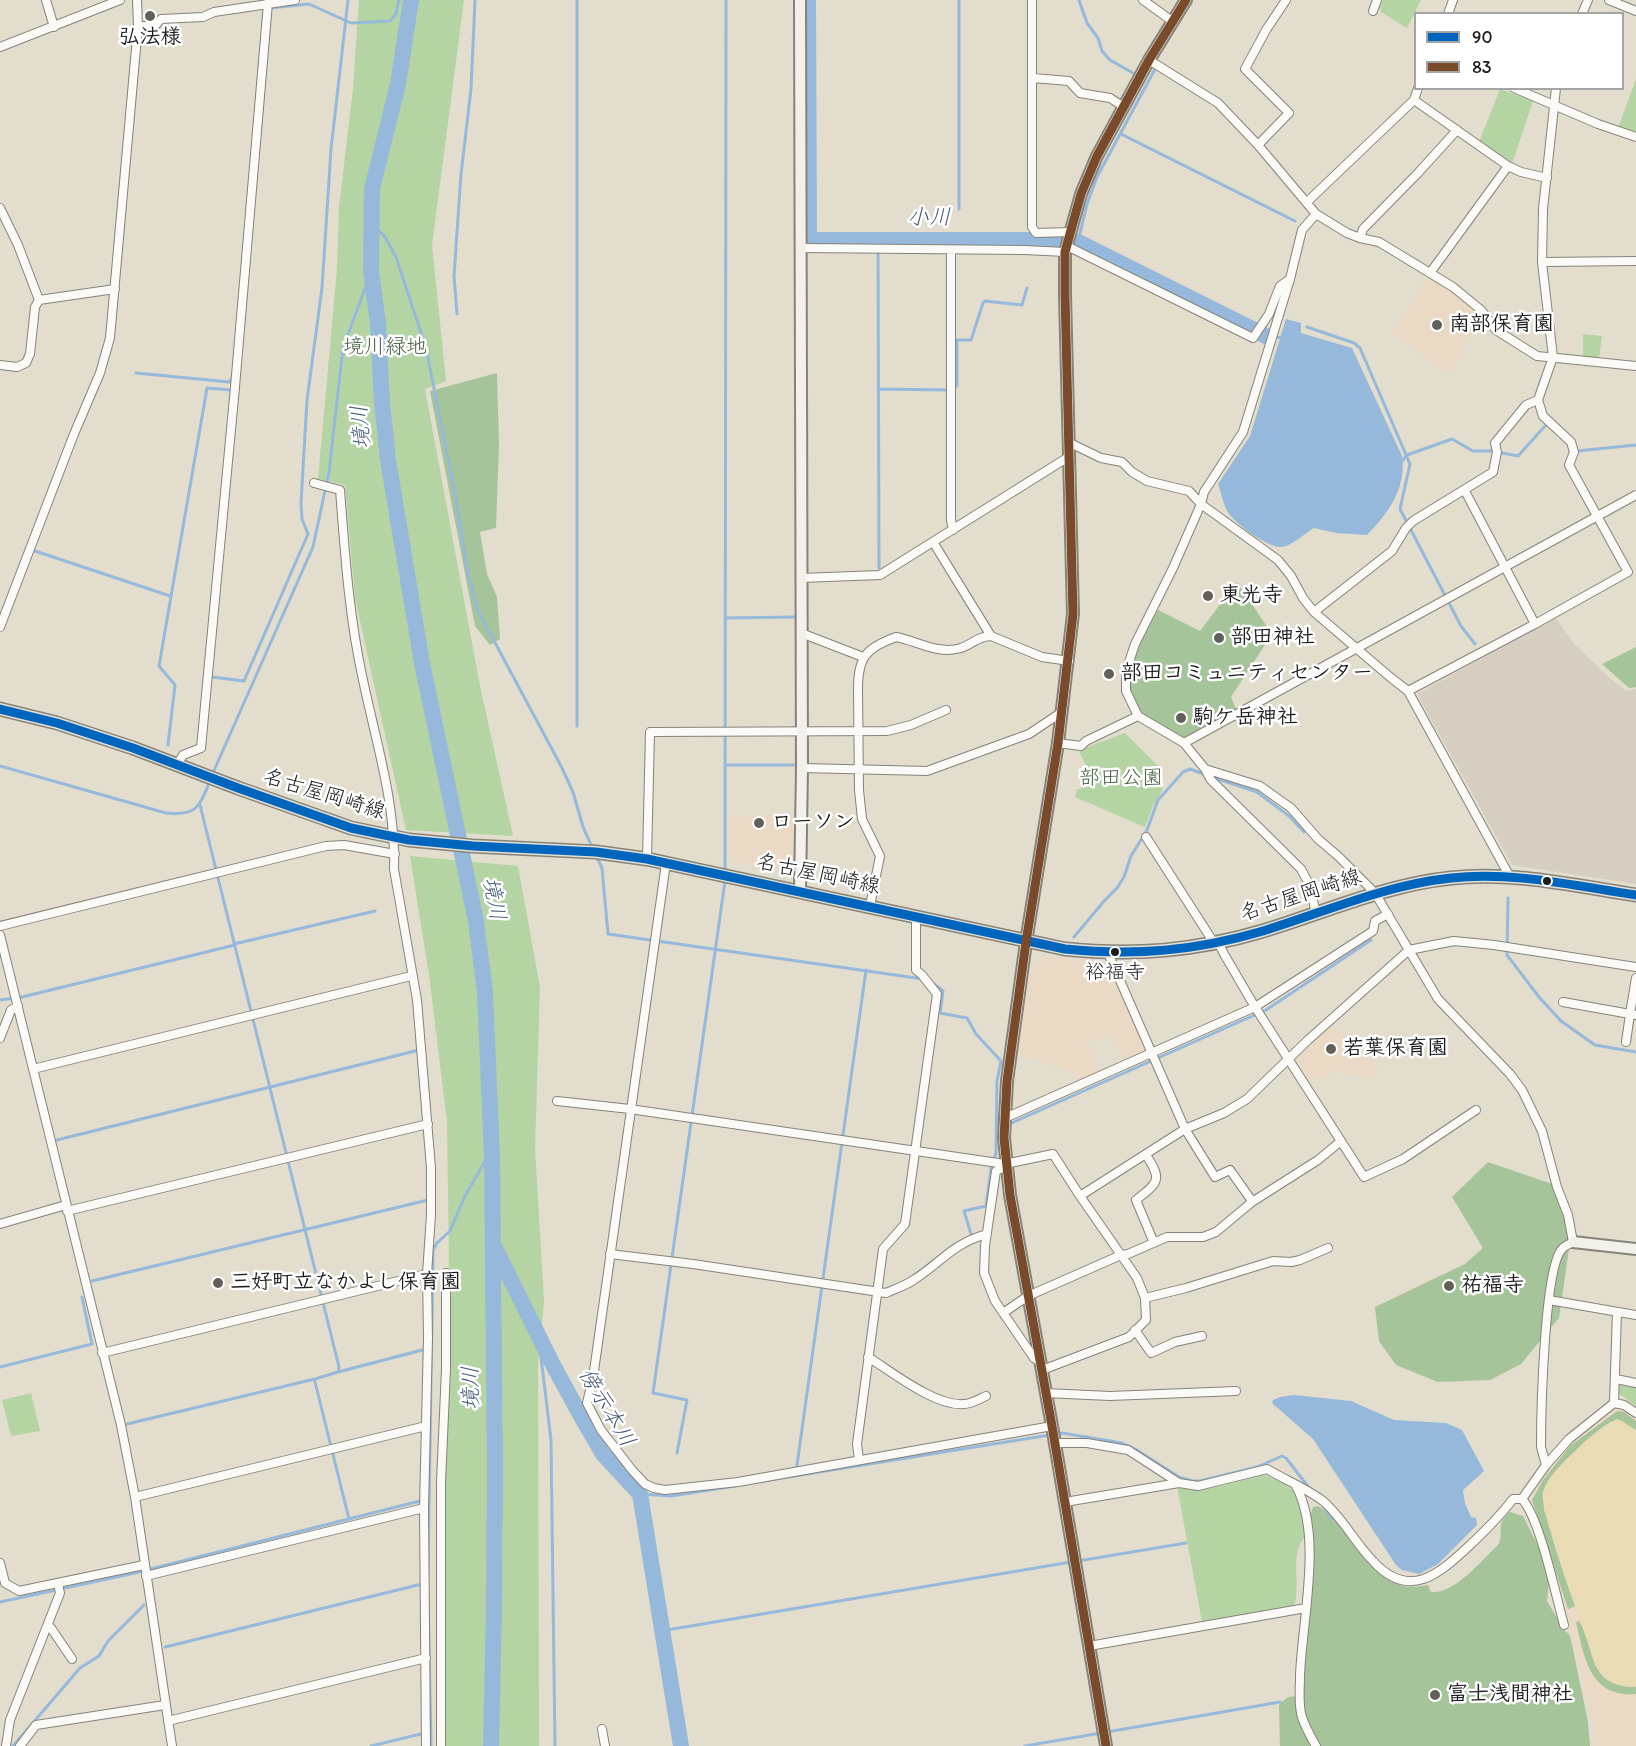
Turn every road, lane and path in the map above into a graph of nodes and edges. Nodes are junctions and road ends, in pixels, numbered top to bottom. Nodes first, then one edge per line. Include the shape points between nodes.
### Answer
1 (46, 0) edge
2 (120, 0) edge
3 (137, 0) edge
4 (295, 0) edge
5 (800, 0) edge
6 (1032, 0) edge
7 (1143, 0) edge
8 (1186, 0) edge
9 (1286, 0) edge
10 (1377, 0) edge
11 (1609, 0) edge
12 (268, 3) junction
13 (1373, 11) dead end
14 (1636, 11) edge
15 (1172, 21) junction
16 (138, 26) junction
17 (54, 27) junction
18 (0, 47) edge
19 (1149, 60) junction
20 (1033, 78) junction
21 (1417, 90) edge
22 (1519, 90) edge
23 (1556, 90) edge
24 (1414, 100) junction
25 (1554, 105) junction
26 (1124, 107) junction
27 (1457, 130) junction
28 (1636, 137) edge
29 (1258, 145) junction
30 (1508, 165) junction
31 (1547, 178) junction
32 (1306, 202) junction
33 (1, 214) edge
34 (1316, 214) junction
35 (1359, 238) junction
36 (1068, 242) junction
37 (802, 248) junction
38 (951, 250) junction
39 (1636, 261) edge
40 (1542, 262) junction
41 (1430, 273) junction
42 (1290, 279) junction
43 (115, 289) junction
44 (39, 300) junction
45 (1553, 357) junction
46 (0, 365) edge
47 (1636, 366) edge
48 (1539, 400) junction
49 (1070, 443) junction
50 (1070, 456) junction
51 (315, 484) dead end
52 (1465, 491) junction
53 (1636, 495) edge
54 (1201, 504) junction
55 (1597, 516) junction
56 (953, 530) junction
57 (933, 542) junction
58 (1504, 567) junction
59 (801, 578) junction
60 (1314, 612) junction
61 (1535, 624) junction
62 (0, 627) edge
63 (801, 633) junction
64 (992, 636) junction
65 (1357, 650) junction
66 (863, 657) junction
67 (1069, 661) junction
68 (1408, 691) junction
69 (0, 709) edge
70 (946, 710) dead end
71 (1062, 712) junction
72 (1138, 716) junction
73 (802, 731) junction
74 (858, 732) junction
75 (1058, 743) junction
76 (1184, 744) junction
77 (177, 765) junction
78 (802, 768) junction
79 (859, 769) junction
80 (1205, 769) junction
81 (393, 837) junction
82 (1146, 837) dead end
83 (395, 854) junction
84 (647, 859) junction
85 (666, 863) junction
86 (1510, 877) junction
87 (800, 891) junction
88 (1375, 893) junction
89 (1636, 895) edge
90 (870, 906) junction
91 (1316, 913) junction
92 (1388, 914) junction
93 (916, 917) junction
94 (0, 926) edge
95 (0, 935) edge
96 (1026, 942) junction
97 (1216, 943) junction
98 (1409, 950) junction
99 (1108, 953) junction
100 (1636, 967) edge
101 (411, 976) junction
102 (1636, 978) edge
103 (1563, 1002) dead end
104 (18, 1006) junction
105 (1255, 1007) junction
106 (1633, 1015) edge
107 (0, 1038) edge
108 (1626, 1042) dead end
109 (1152, 1053) junction
110 (1288, 1059) junction
111 (33, 1070) junction
112 (557, 1101) dead end
113 (630, 1109) junction
114 (1476, 1110) dead end
115 (1005, 1118) junction
116 (428, 1124) junction
117 (1185, 1129) junction
118 (1341, 1142) junction
119 (915, 1150) junction
120 (1146, 1155) junction
121 (1006, 1165) junction
122 (1080, 1196) junction
123 (1252, 1201) junction
124 (66, 1208) junction
125 (0, 1224) edge
126 (987, 1234) junction
127 (1573, 1242) junction
128 (1154, 1243) junction
129 (1329, 1248) dead end
130 (1636, 1249) edge
131 (610, 1254) junction
132 (1121, 1255) junction
133 (427, 1274) junction
134 (446, 1274) dead end
135 (878, 1292) junction
136 (1028, 1296) junction
137 (1145, 1298) junction
138 (1549, 1300) junction
139 (1617, 1312) junction
140 (1003, 1313) junction
141 (1636, 1315) edge
142 (1135, 1330) junction
143 (1202, 1336) dead end
144 (102, 1353) junction
145 (868, 1357) junction
146 (1040, 1365) junction
147 (1616, 1379) junction
148 (1636, 1383) edge
149 (1236, 1391) dead end
150 (1046, 1393) junction
151 (986, 1396) dead end
152 (1614, 1403) junction
153 (1636, 1413) edge
154 (426, 1426) junction
155 (1052, 1426) junction
156 (1055, 1443) junction
157 (859, 1460) junction
158 (1546, 1465) junction
159 (1179, 1483) junction
160 (1296, 1486) junction
161 (135, 1497) junction
162 (1522, 1499) junction
163 (1065, 1502) junction
164 (424, 1508) junction
165 (0, 1563) edge
166 (144, 1565) junction
167 (146, 1576) junction
168 (2, 1583) edge
169 (58, 1584) junction
170 (1306, 1608) junction
171 (48, 1625) junction
172 (1564, 1625) dead end
173 (1089, 1646) junction
174 (426, 1658) junction
175 (72, 1659) dead end
176 (165, 1705) junction
177 (168, 1721) junction
178 (602, 1728) dead end
179 (6, 1746) edge
180 (20, 1746) edge
181 (172, 1746) edge
182 (426, 1746) edge
183 (441, 1746) edge
184 (605, 1746) edge
185 (1106, 1746) edge
186 (1316, 1746) edge

1 - 17 street
2 - 17 street
3 - 16 street
4 - 12 street
5 - 37 street
6 - 20 street
7 - 15 street
8 - 15 street
9 - 29 street via 1245,69 1289,113
10 - 13 street
11 - 14 street
12 - 16 street
12 - 77 street via 201,748 183,755
15 - 19 street
16 - 43 street
17 - 18 street
19 - 26 street
19 - 29 street via 1218,103
20 - 26 street via 1068,81 1080,93 1110,98
20 - 36 street via 1032,227 1036,232
21 - 24 street
22 - 25 street
23 - 25 street
24 - 27 street
24 - 32 street
25 - 28 street
25 - 31 street
26 - 36 street via 1081,194
27 - 30 street
27 - 35 street via 1363,229
29 - 32 street
30 - 31 street
30 - 41 street
31 - 40 street
32 - 34 street
33 - 44 street via 18,245
34 - 35 street
34 - 42 street via 1302,230
35 - 41 street via 1379,242
36 - 38 street
36 - 42 street via 1253,338 1269,314 1280,286
36 - 49 street via 1065,295
37 - 38 street
37 - 59 street
38 - 56 street
39 - 40 street
40 - 45 street
41 - 45 street via 1481,310 1496,330 1537,356
42 - 54 street via 1243,432 1204,492
43 - 44 street
43 - 62 street via 110,338 100,373
44 - 46 street via 26,363 17,367
45 - 47 street
45 - 48 street
48 - 52 street via 1526,405 1495,442 1493,472
48 - 55 street via 1543,416 1571,442 1574,452 1569,465
49 - 50 street
49 - 54 street via 1101,458 1122,462 1147,481 1189,492
50 - 56 street
50 - 67 street via 1073,614
51 - 81 street via 340,490 351,618 387,780
52 - 58 street
52 - 60 street via 1413,521 1392,551
53 - 55 street
54 - 60 street via 1278,560
54 - 72 street via 1126,670 1126,691
55 - 58 street
55 - 61 street via 1628,572
56 - 57 street
57 - 59 street via 880,575
57 - 64 street
58 - 61 street
58 - 65 street
59 - 63 street
60 - 65 street
61 - 68 street
63 - 66 street
63 - 73 street
64 - 66 street via 983,636 960,648 941,650 896,638
64 - 67 street via 1042,657
65 - 68 street
65 - 76 street
66 - 74 street via 858,672
67 - 71 street
68 - 86 street
69 - 77 main road, 名古屋岡崎線 via 68,726
70 - 74 street via 900,729
71 - 75 street
71 - 79 street via 1029,734 927,771
72 - 75 street via 1081,746
72 - 76 street
73 - 74 street
73 - 78 street
73 - 84 street via 651,732
74 - 79 street
75 - 96 street
76 - 80 street
77 - 81 main road, 名古屋岡崎線 via 351,828
78 - 79 street
78 - 87 street
79 - 90 street via 862,819 880,856
80 - 88 street via 1260,786 1277,797
80 - 91 street via 1210,780 1301,869
81 - 83 street
81 - 84 main road, 名古屋岡崎線
82 - 97 street
83 - 94 street via 344,845 326,846
83 - 101 street
84 - 85 main road, 名古屋岡崎線
85 - 87 main road, 名古屋岡崎線
85 - 113 street
86 - 88 main road, 名古屋岡崎線 via 1451,878
86 - 89 main road, 名古屋岡崎線
87 - 90 main road, 名古屋岡崎線
88 - 91 main road, 名古屋岡崎線
88 - 92 street
90 - 93 main road, 名古屋岡崎線
91 - 97 main road, 名古屋岡崎線
92 - 98 street
92 - 105 street via 1375,921 1373,931
93 - 96 main road, 名古屋岡崎線
93 - 119 street via 916,970 937,993
95 - 104 street
96 - 99 main road, 名古屋岡崎線
96 - 115 street
97 - 99 main road, 名古屋岡崎線 via 1177,950
97 - 105 street
98 - 100 street via 1454,941
98 - 110 street
98 - 127 street via 1438,999 1522,1090 1542,1131
99 - 109 street
101 - 111 street
101 - 116 street via 417,1000
102 - 106 street
103 - 106 street
104 - 107 street via 11,1010
104 - 111 street
105 - 109 street
105 - 110 street
106 - 108 street
109 - 115 street
109 - 117 street
110 - 117 street via 1247,1099
110 - 118 street
111 - 124 street
112 - 113 street
113 - 119 street
113 - 131 street
114 - 118 street via 1416,1151 1364,1177
115 - 121 street
116 - 124 street
116 - 133 street via 431,1215
117 - 120 street
117 - 123 street via 1215,1177 1230,1170
118 - 123 street
119 - 121 street
119 - 135 street via 905,1224 883,1249
120 - 122 street
120 - 128 street via 1156,1169 1156,1182 1136,1200
121 - 122 street via 1053,1154
121 - 126 street via 996,1171
121 - 136 street
122 - 132 street
123 - 128 street via 1216,1232 1203,1238 1167,1237
124 - 125 street
124 - 144 street
126 - 135 street via 956,1247 913,1280 886,1293
126 - 140 street via 984,1273
127 - 130 street
127 - 138 street via 1561,1250 1554,1266
128 - 132 street
129 - 137 street via 1300,1260 1273,1261
131 - 135 street
131 - 157 street via 587,1403 601,1430 645,1484 677,1489
132 - 136 street
132 - 137 street
133 - 144 street
133 - 154 street
134 - 183 street
135 - 145 street
136 - 140 street
136 - 146 street
137 - 142 street via 1146,1320
138 - 139 street
138 - 158 street via 1541,1447
139 - 141 street
139 - 147 street
140 - 146 street
142 - 143 street via 1150,1353
142 - 146 street via 1129,1337 1097,1350
144 - 161 street
145 - 151 street via 931,1395 952,1403 964,1404
145 - 157 street via 857,1444
146 - 150 street
147 - 148 street
147 - 152 street
149 - 150 street via 1110,1396
150 - 155 street
152 - 153 street
152 - 158 street via 1569,1439
154 - 161 street
154 - 164 street
155 - 156 street
155 - 157 street
156 - 159 street via 1087,1443 1128,1450
156 - 163 street
158 - 162 street
159 - 160 street via 1198,1486 1267,1469
159 - 163 street
160 - 162 street via 1322,1500 1374,1563 1404,1582 1428,1579 1441,1571 1513,1499
160 - 170 street via 1303,1499 1310,1544
161 - 166 street
162 - 172 street via 1528,1505 1540,1540
163 - 173 street
164 - 167 street
164 - 174 street
165 - 168 street
166 - 167 street
166 - 169 street
167 - 176 street
168 - 169 street via 20,1591
169 - 171 street via 60,1593
170 - 173 street
170 - 186 street via 1301,1716
171 - 175 street
171 - 179 street via 10,1720
173 - 185 street
174 - 177 street
174 - 182 street
176 - 177 street
176 - 180 street via 36,1725
177 - 181 street
178 - 184 street

